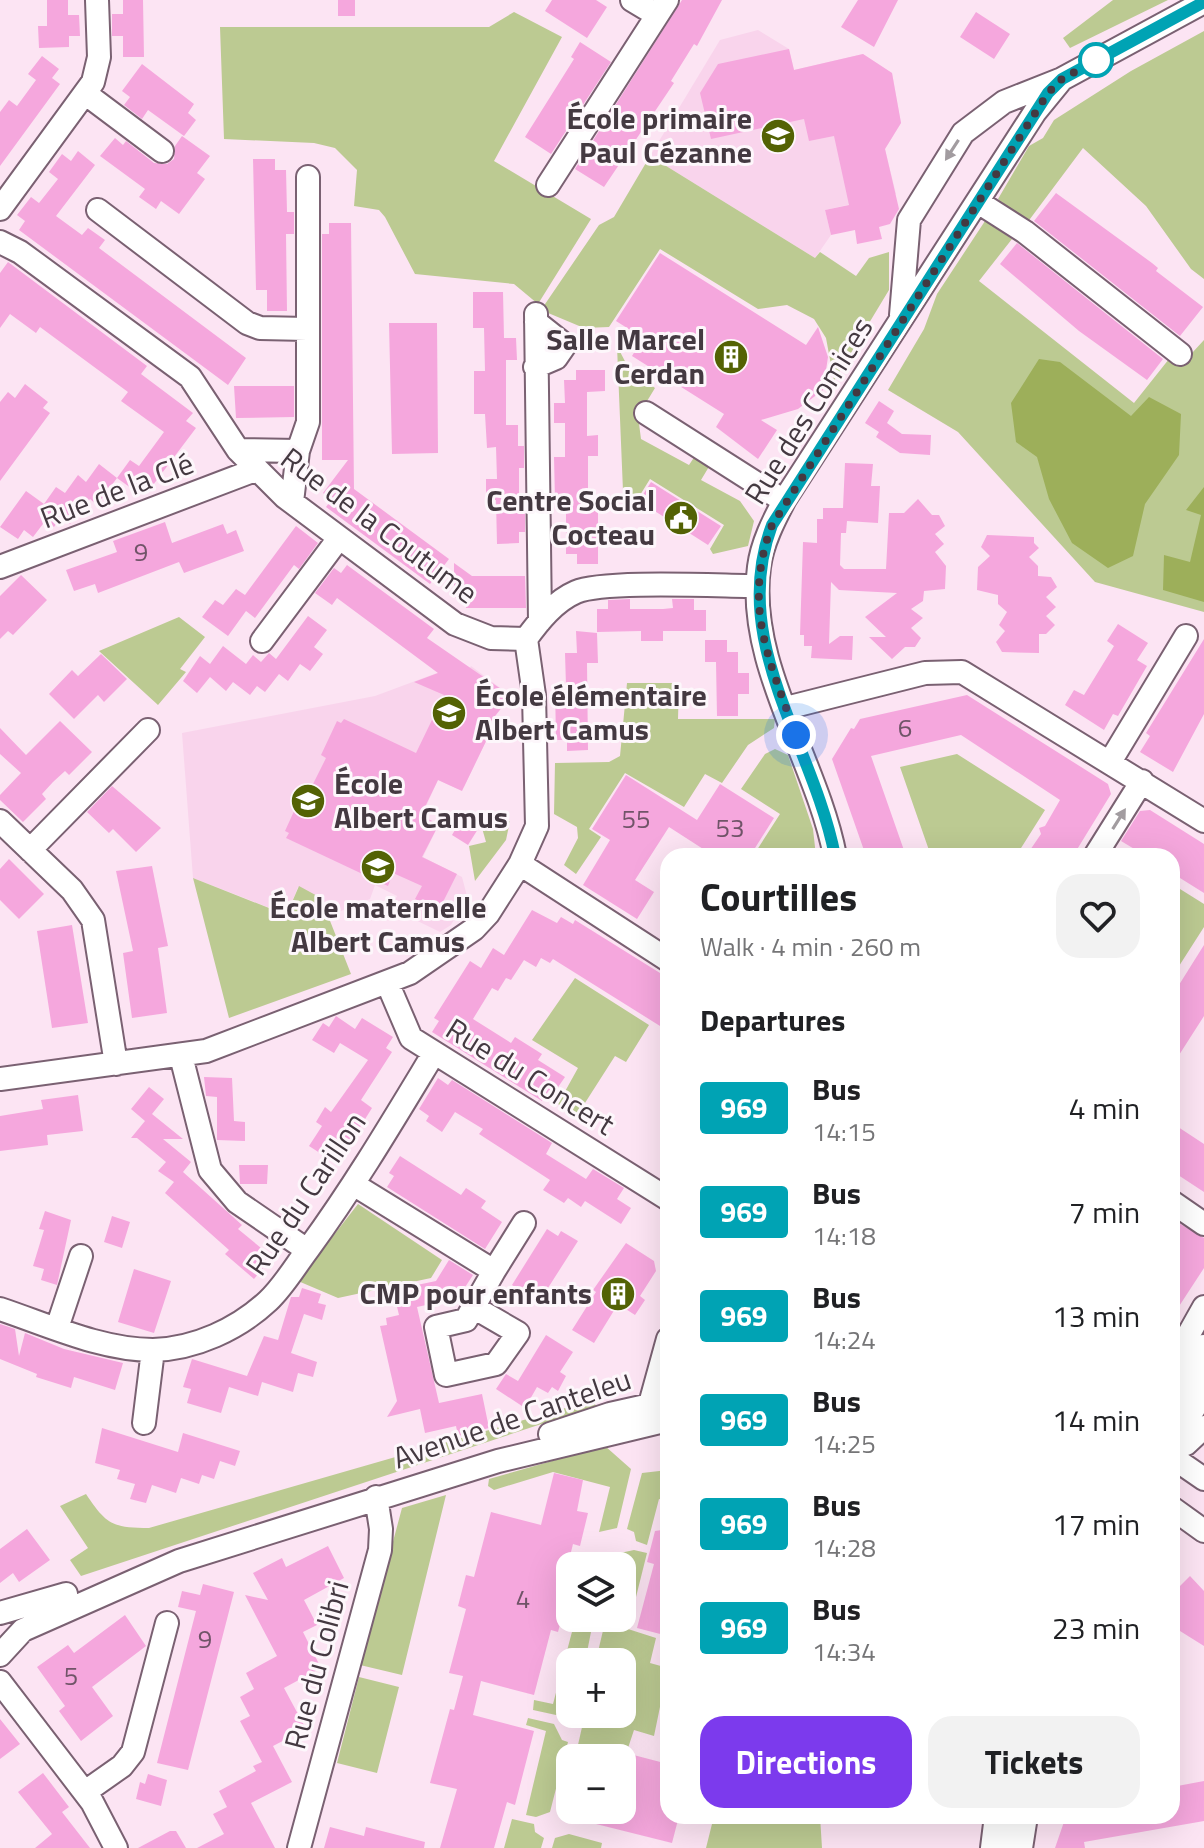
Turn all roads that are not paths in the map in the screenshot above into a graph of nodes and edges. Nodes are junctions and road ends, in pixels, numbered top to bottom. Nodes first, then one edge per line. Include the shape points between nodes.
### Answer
1 (97, 0) edge
2 (632, 0) edge
3 (1204, 2) edge
4 (662, 8) edge
5 (1062, 79) junction
6 (86, 94) junction
7 (976, 120) junction
8 (1013, 147) junction
9 (162, 151) dead end
10 (308, 177) dead end
11 (548, 185) dead end
12 (978, 202) junction
13 (0, 209) edge
14 (98, 210) dead end
15 (909, 220) junction
16 (0, 242) edge
17 (949, 247) junction
18 (536, 318) dead end
19 (898, 324) junction
20 (307, 329) junction
21 (1180, 354) dead end
22 (646, 413) dead end
23 (238, 450) junction
24 (298, 451) junction
25 (255, 470) junction
26 (784, 501) junction
27 (292, 502) junction
28 (339, 538) junction
29 (0, 567) edge
30 (757, 586) junction
31 (533, 630) junction
32 (1186, 636) dead end
33 (262, 641) dead end
34 (786, 708) junction
35 (148, 730) dead end
36 (1110, 762) junction
37 (1142, 781) junction
38 (0, 821) edge
39 (1204, 821) edge
40 (832, 848) edge
41 (1100, 848) edge
42 (30, 850) junction
43 (520, 864) junction
44 (660, 955) edge
45 (387, 982) junction
46 (434, 1053) junction
47 (181, 1056) junction
48 (116, 1064) junction
49 (0, 1079) edge
50 (353, 1184) junction
51 (660, 1194) edge
52 (1180, 1208) edge
53 (524, 1223) dead end
54 (1204, 1224) edge
55 (307, 1250) junction
56 (81, 1256) dead end
57 (494, 1271) junction
58 (1204, 1307) edge
59 (475, 1308) dead end
60 (0, 1309) edge
61 (57, 1328) junction
62 (153, 1350) junction
63 (1199, 1369) edge
64 (660, 1380) edge
65 (1180, 1391) edge
66 (654, 1410) edge
67 (1180, 1416) edge
68 (144, 1423) dead end
69 (1204, 1427) edge
70 (1180, 1447) edge
71 (1180, 1462) edge
72 (1204, 1479) edge
73 (376, 1497) junction
74 (1180, 1514) edge
75 (1204, 1531) edge
76 (179, 1561) junction
77 (0, 1613) edge
78 (167, 1623) dead end
79 (0, 1637) edge
80 (0, 1655) edge
81 (0, 1682) edge
82 (85, 1792) junction
83 (999, 1824) edge
84 (1021, 1824) edge
85 (116, 1848) edge
86 (299, 1848) edge
87 (996, 1848) edge
88 (1017, 1848) edge

1 - 6 street via 97,69
2 - 4 street
3 - 5 street, Rue des Comices
4 - 11 street
5 - 7 street, Rue des Comices via 1004,102
5 - 8 street, Rue des Comices
6 - 9 street
6 - 13 street
7 - 8 street via 1001,118 1012,130
7 -> 15 street, Rue des Comices
8 - 12 street, Rue des Comices
10 - 20 street
12 - 17 street, Rue des Comices
12 - 21 street via 1025,232
14 - 20 street via 247,323
15 - 17 street via 912,239 921,249 936,252
15 - 19 street, Rue des Comices
16 - 23 street, Rue de la Coutume via 190,377
17 - 19 street, Rue des Comices
18 - 31 street
19 - 26 street, Rue des Comices
20 - 24 street via 308,422
22 - 26 street
23 - 24 street
23 - 25 street, Rue de la Coutume
24 - 27 street
25 - 27 street, Rue de la Coutume
25 - 29 street, Rue de la Clé
26 - 30 street, Rue des Comices via 763,550
27 - 28 street, Rue de la Coutume
28 - 31 street, Rue de la Coutume via 455,624 491,638
28 - 33 street
30 - 31 street via 591,588 563,599
30 - 34 street, Rue des Comices via 761,636
31 - 43 street via 538,816 535,836
32 - 36 street
34 - 36 street via 953,670 973,675
34 - 40 street, Rue des Comices
35 - 42 street
36 - 37 street
37 - 39 street
41 -> 37 street
38 - 42 street
42 - 48 street via 72,890 93,920
43 - 44 street
43 - 45 street via 474,929 431,961
45 - 46 street, Rue du Concert via 411,1038
45 - 47 street
46 - 50 street, Rue du Carillon
46 - 51 street, Rue du Concert
47 - 48 street
47 - 55 street via 210,1170 237,1202
48 - 49 street
50 - 55 street, Rue du Carillon
50 - 57 street
52 - 54 street
53 - 57 street
55 - 62 street, Rue du Carillon via 270,1300 246,1318 201,1342
56 - 61 street
57 - 59 street
58 - 63 street via 1186,1339
60 - 61 street, Rue du Carillon
61 - 62 street, Rue du Carillon
62 - 68 street
63 - 65 main road
63 - 67 main road
64 - 66 street
66 - 73 street, Avenue de Canteleu
69 - 70 street
71 - 72 street
73 - 76 street, Avenue de Canteleu
73 - 86 street, Rue du Colibri via 380,1550
74 - 75 street
76 - 77 street, Avenue de Canteleu
76 - 80 street, Avenue de Canteleu via 23,1630
78 - 82 street via 133,1752
79 - 80 street
81 - 82 street
82 - 85 street
83 - 87 main road
84 - 88 main road

